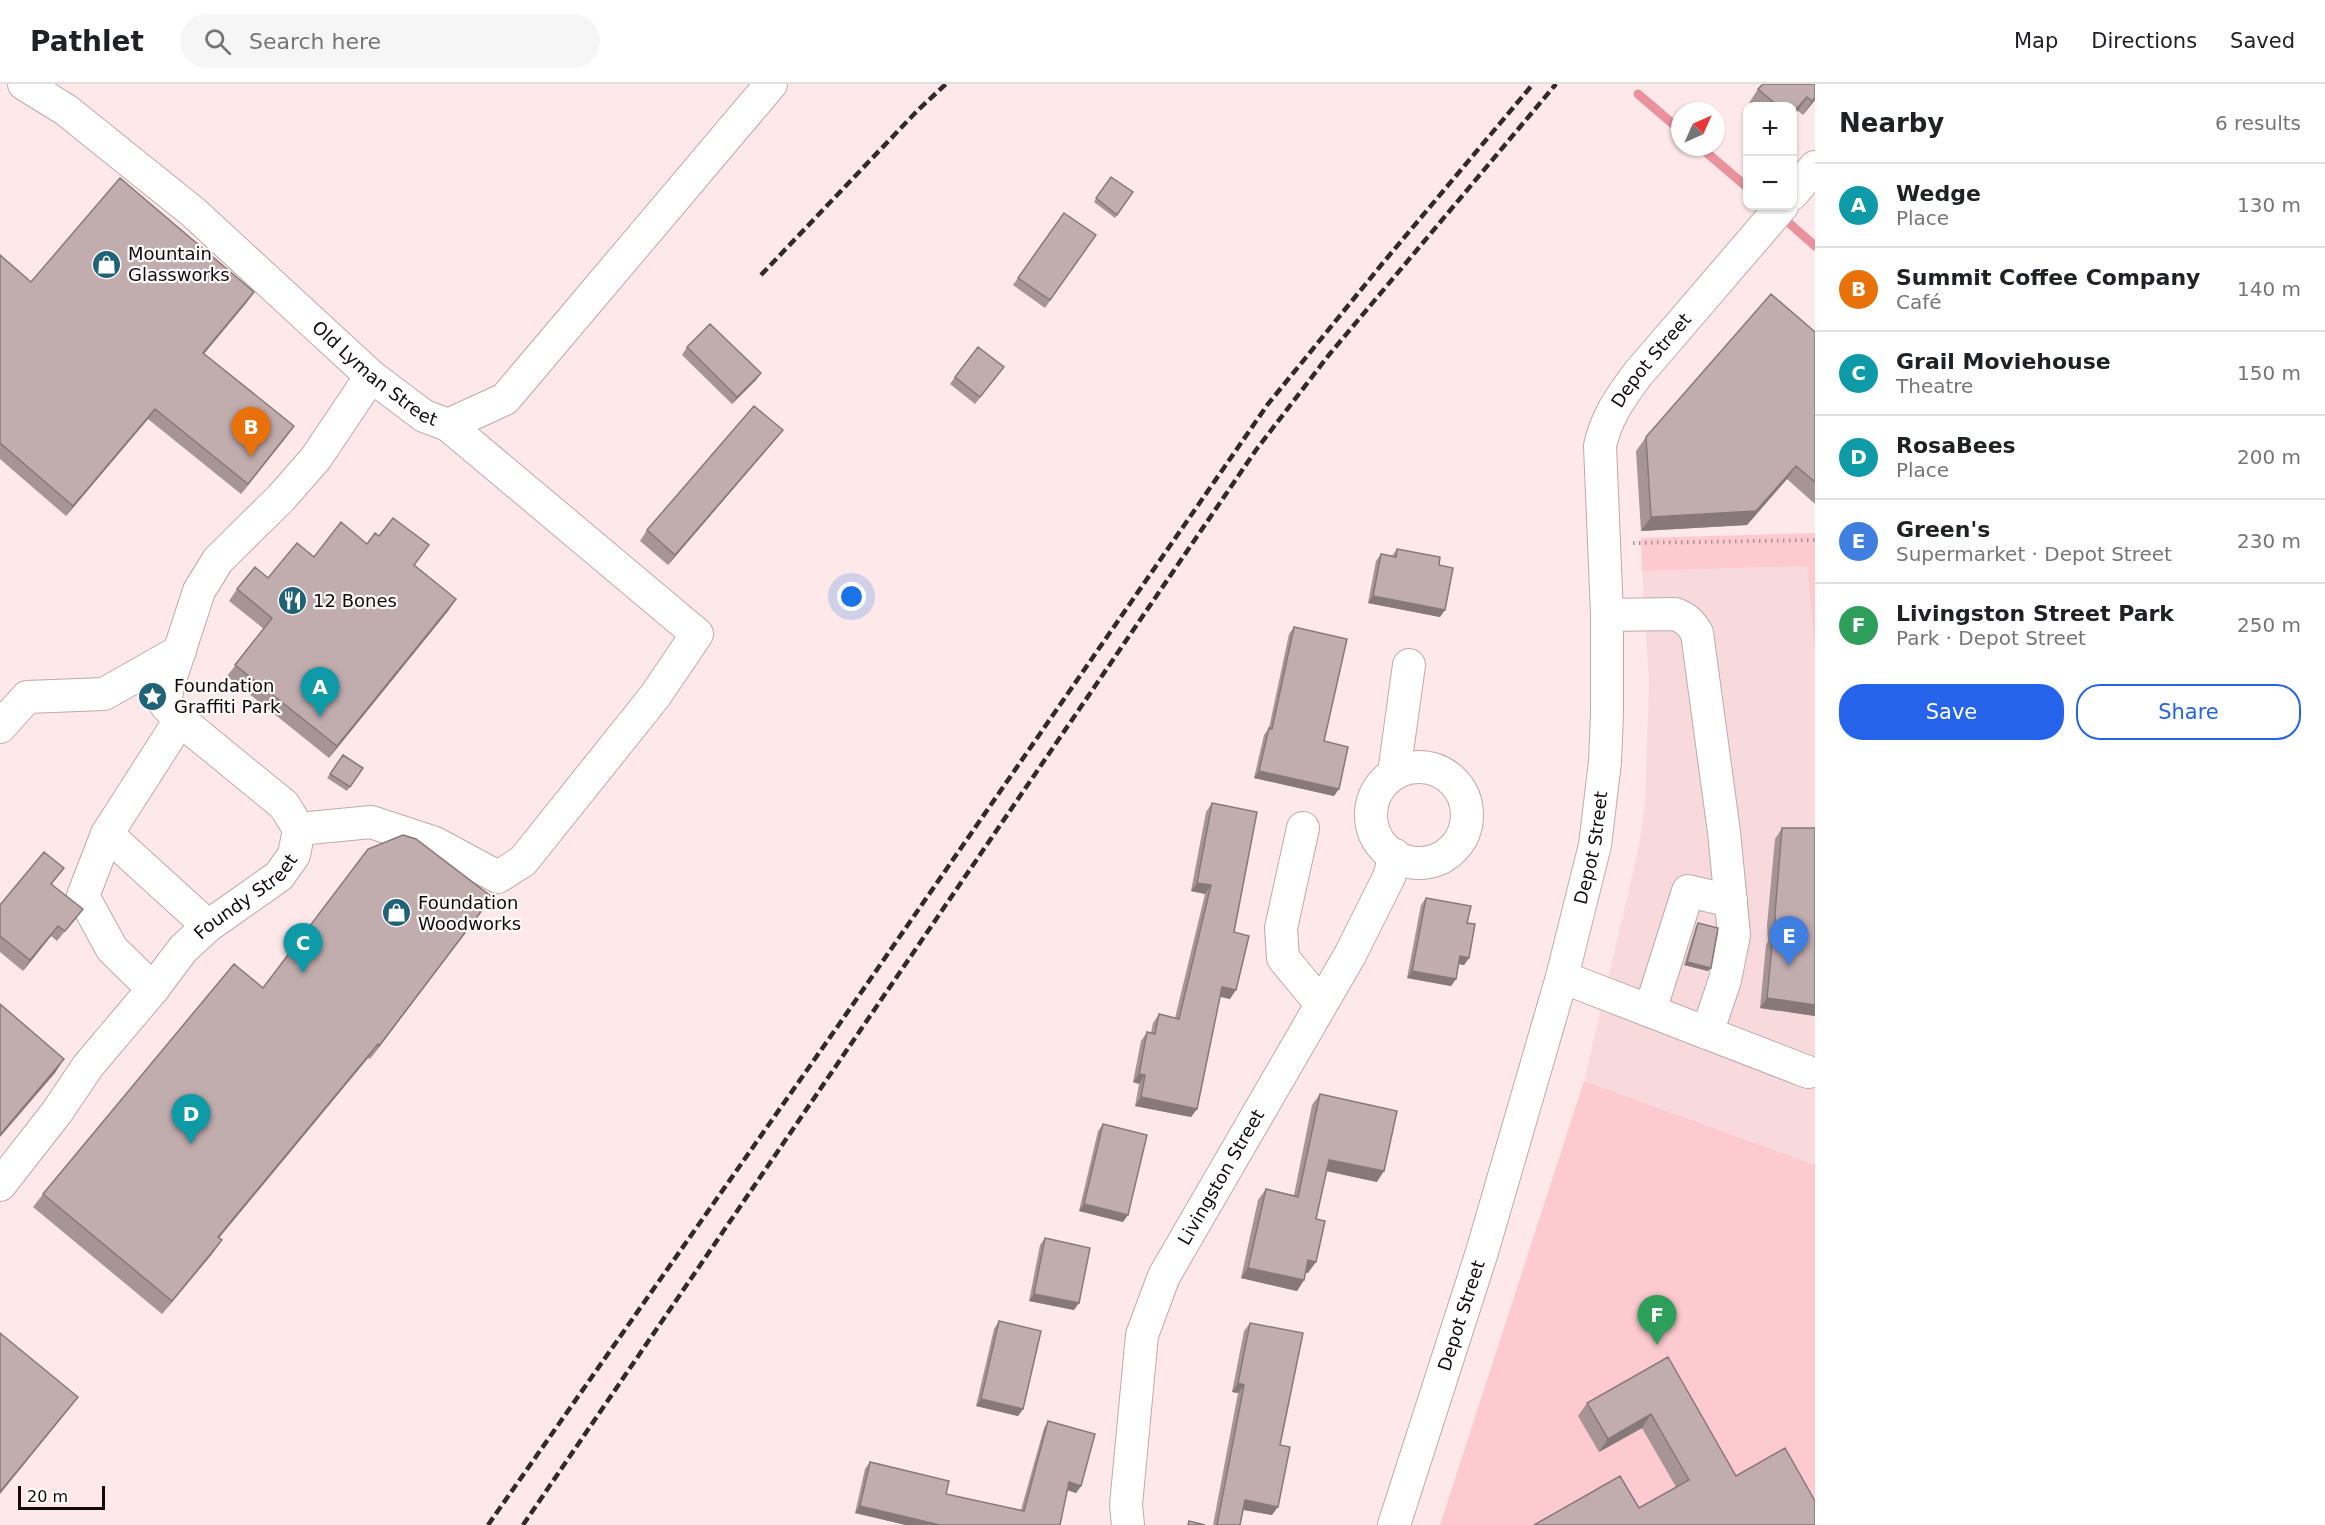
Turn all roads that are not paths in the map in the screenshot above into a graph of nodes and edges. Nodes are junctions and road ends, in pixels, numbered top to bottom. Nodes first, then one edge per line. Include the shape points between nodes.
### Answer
1 (24, 84) edge
2 (771, 84) edge
3 (1779, 210) edge
4 (371, 376) junction
5 (448, 425) junction
6 (1607, 615) junction
7 (180, 651) junction
8 (1409, 665) dead end
9 (180, 720) junction
10 (0, 727) edge
11 (1394, 773) junction
12 (1303, 828) dead end
13 (299, 830) junction
14 (107, 834) junction
15 (1395, 855) junction
16 (1731, 901) junction
17 (208, 926) junction
18 (1562, 977) junction
19 (153, 989) junction
20 (1321, 1004) junction
21 (1650, 1011) junction
22 (1707, 1033) junction
23 (1808, 1072) dead end
24 (0, 1185) edge
25 (1405, 1521) edge
26 (1128, 1525) edge

1 - 4 street, Old Lyman Street via 66,110 193,212
2 - 5 street, Old Lyman Street via 505,399
3 - 6 street, Depot Street via 1636,375 1609,417 1600,446
4 - 5 street, Old Lyman Street via 424,416
4 - 7 street, Foundy Street via 316,458 218,560 199,591
5 - 13 street via 697,634 655,696 523,861 498,878 435,843 371,822
6 - 16 street via 1675,614 1692,623 1697,633
6 - 18 street, Depot Street via 1605,762 1595,845
7 - 9 street, Foundy Street via 167,689 166,705
7 - 10 street via 104,694 27,697
8 - 11 street
9 - 13 street, Foundy Street via 284,805
9 - 14 street
11 - 15 street via 1378,788 1371,808 1373,829 1384,848
11 - 15 street via 1414,766 1436,770 1454,782 1465,800 1467,821 1459,841 1443,856 1423,863
12 - 20 street via 1281,928 1283,958
13 - 17 street, Foundy Street via 294,855 279,876
14 - 17 street
14 - 19 street via 83,896 112,949
15 - 20 street, Livingston Street via 1389,877
16 - 21 street via 1688,891
16 - 22 street via 1731,960
17 - 19 street, Foundy Street via 183,949
18 - 21 street
18 - 25 street, Depot Street
19 - 24 street, Foundy Street via 88,1066
20 - 26 street, Livingston Street via 1164,1276 1149,1315 1142,1335 1126,1505
21 - 22 street
22 - 23 street

